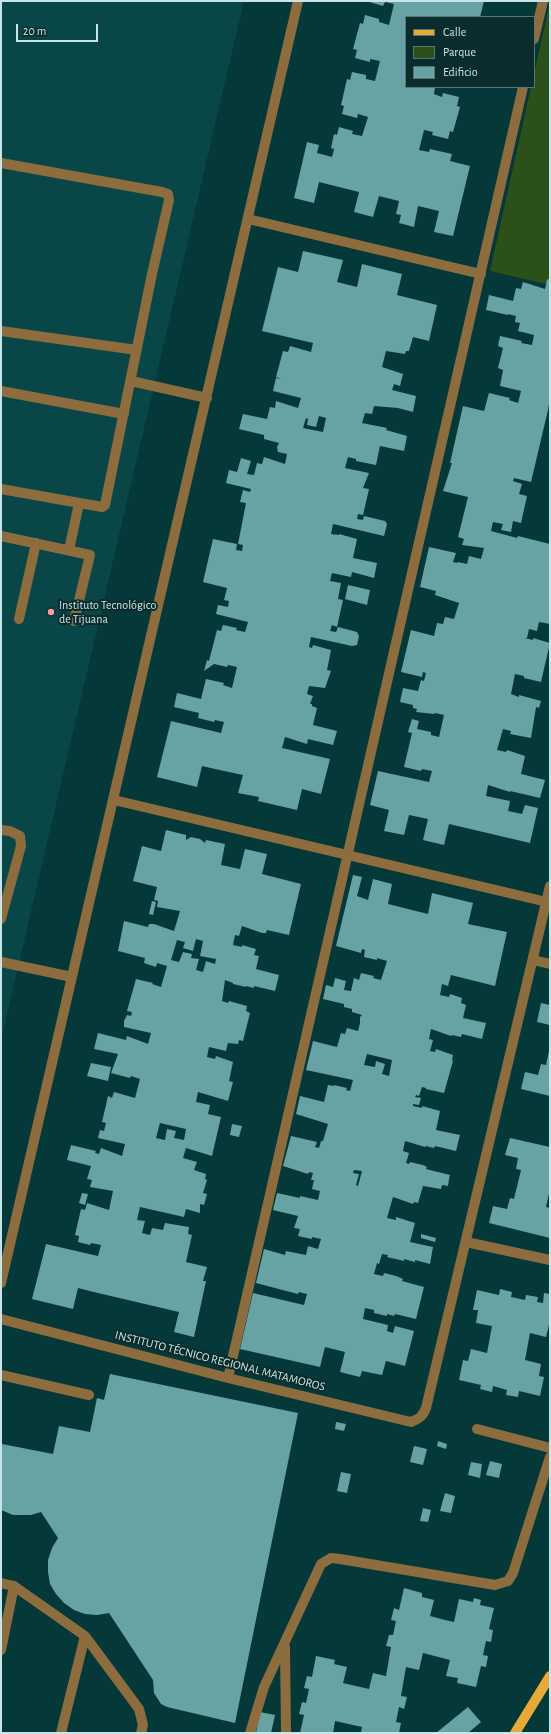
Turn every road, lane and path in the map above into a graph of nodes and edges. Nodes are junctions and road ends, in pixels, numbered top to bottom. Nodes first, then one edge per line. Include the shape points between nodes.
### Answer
1 (298, 1) edge
2 (543, 1) edge
3 (535, 35) edge
4 (523, 88) edge
5 (1, 163) edge
6 (248, 219) junction
7 (480, 274) junction
8 (1, 331) edge
9 (137, 350) junction
10 (131, 381) junction
11 (1, 391) edge
12 (207, 398) junction
13 (124, 414) junction
14 (1, 489) edge
15 (79, 503) junction
16 (1, 536) edge
17 (36, 543) junction
18 (69, 550) junction
19 (19, 619) dead end
20 (74, 621) dead end
21 (114, 800) junction
22 (1, 830) edge
23 (348, 855) junction
24 (550, 886) edge
25 (546, 902) junction
26 (1, 919) edge
27 (533, 960) junction
28 (1, 962) edge
29 (550, 964) edge
30 (72, 976) junction
31 (466, 1242) junction
32 (550, 1260) edge
33 (1, 1283) edge
34 (1, 1318) edge
35 (1, 1375) edge
36 (228, 1378) junction
37 (88, 1395) dead end
38 (478, 1429) dead end
39 (550, 1448) edge
40 (550, 1457) edge
41 (1, 1583) edge
42 (14, 1586) junction
43 (85, 1636) junction
44 (285, 1644) junction
45 (1, 1650) edge
46 (550, 1676) edge
47 (61, 1733) edge
48 (141, 1733) edge
49 (250, 1733) edge
50 (286, 1733) edge
51 (515, 1733) edge

1 - 6 street
2 - 3 street
4 - 7 street
5 - 9 street via 168,194 169,200
6 - 7 street
6 - 12 street
7 - 23 street
8 - 9 street
9 - 10 street
10 - 12 street
10 - 13 street
11 - 13 street
12 - 21 street
13 - 15 street via 105,505 102,507
14 - 15 street
15 - 18 street
16 - 17 street
17 - 18 street
17 - 19 street
18 - 20 street via 91,557
21 - 23 street
21 - 30 street
22 - 26 street via 20,836 21,846
23 - 25 street
23 - 36 street
24 - 25 street
25 - 27 street
27 - 29 street
27 - 31 street
28 - 30 street
30 - 33 street
31 - 32 street
31 - 36 street, INSTITUTO TÉCNICO REGIONAL MATAMOROS via 426,1408 423,1415 411,1422
34 - 36 street, INSTITUTO TÉCNICO REGIONAL MATAMOROS
35 - 37 street
38 - 39 street
40 - 44 street via 513,1573 508,1581 495,1585 331,1558 321,1564
41 - 42 street
42 - 43 street
42 - 45 street
43 - 47 street
43 - 48 street via 139,1709 143,1725
44 - 49 street via 264,1687
44 - 50 street
46 - 51 main road

